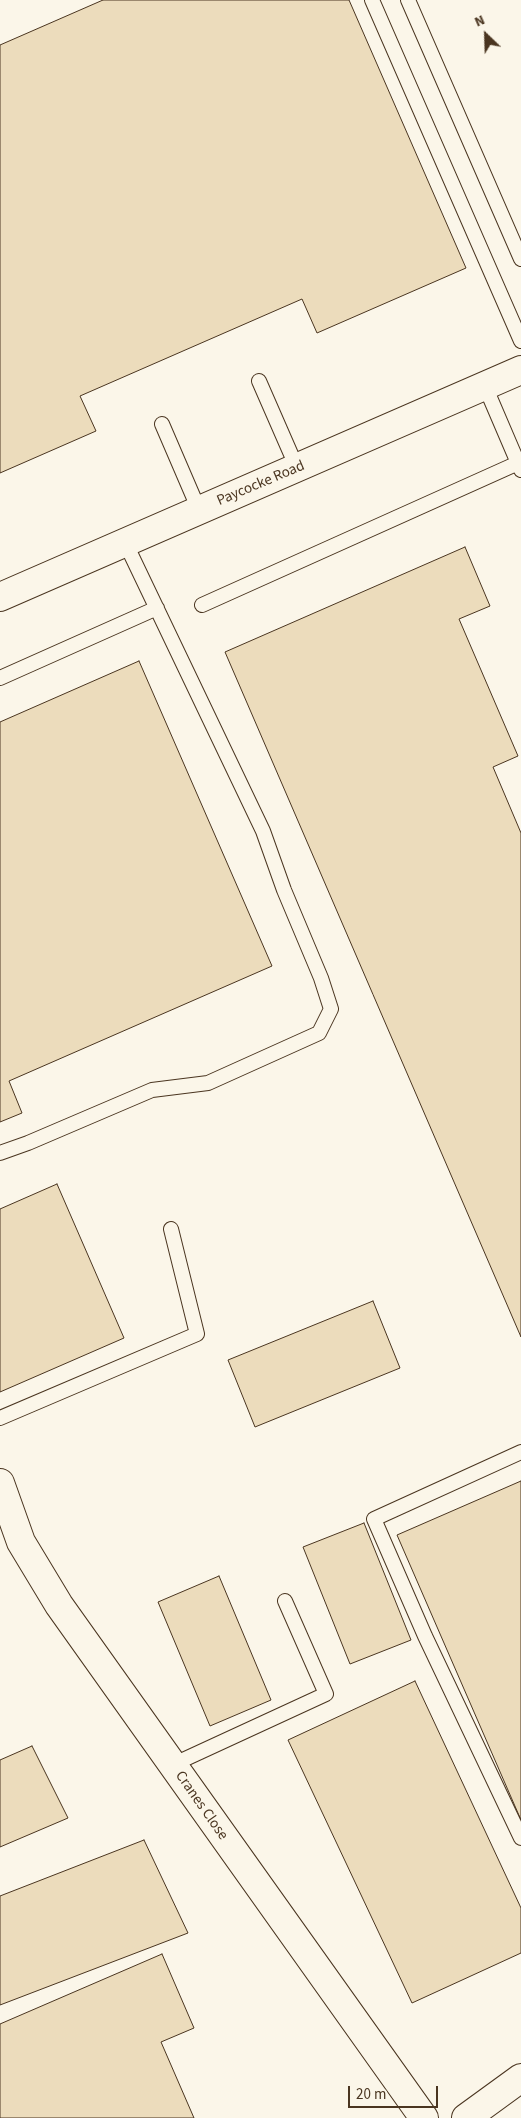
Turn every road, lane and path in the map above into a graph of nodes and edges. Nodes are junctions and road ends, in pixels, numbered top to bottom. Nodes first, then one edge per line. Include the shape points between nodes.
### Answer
1 (372, 0) edge
2 (408, 0) edge
3 (517, 240) edge
4 (521, 259) edge
5 (521, 341) edge
6 (521, 370) edge
7 (259, 381) dead end
8 (485, 386) junction
9 (162, 424) dead end
10 (519, 467) edge
11 (297, 468) junction
12 (199, 510) junction
13 (126, 542) junction
14 (0, 597) edge
15 (202, 605) dead end
16 (157, 608) junction
17 (0, 678) edge
18 (0, 1153) edge
19 (171, 1230) dead end
20 (0, 1418) edge
21 (521, 1452) edge
22 (0, 1483) edge
23 (285, 1601) dead end
24 (172, 1765) junction
25 (521, 1838) edge
26 (521, 2078) edge
27 (424, 2118) edge
28 (466, 2118) edge

1 - 5 lane
2 - 3 lane
3 - 4 lane
6 - 8 street, Paycocke Road
7 - 11 lane
8 - 10 lane
8 - 11 street, Paycocke Road
9 - 12 lane
10 - 15 lane
11 - 12 street, Paycocke Road
12 - 13 street, Paycocke Road
13 - 14 street, Paycocke Road
13 - 16 lane
16 - 17 lane
16 - 18 lane via 263,831 331,1009 319,1033 208,1083 152,1090
19 - 20 lane via 197,1334
21 - 25 lane via 374,1519 425,1636
22 - 24 street, Cranes Close via 21,1542 59,1605
23 - 24 lane via 326,1694
24 - 27 street, Cranes Close
26 - 28 street

